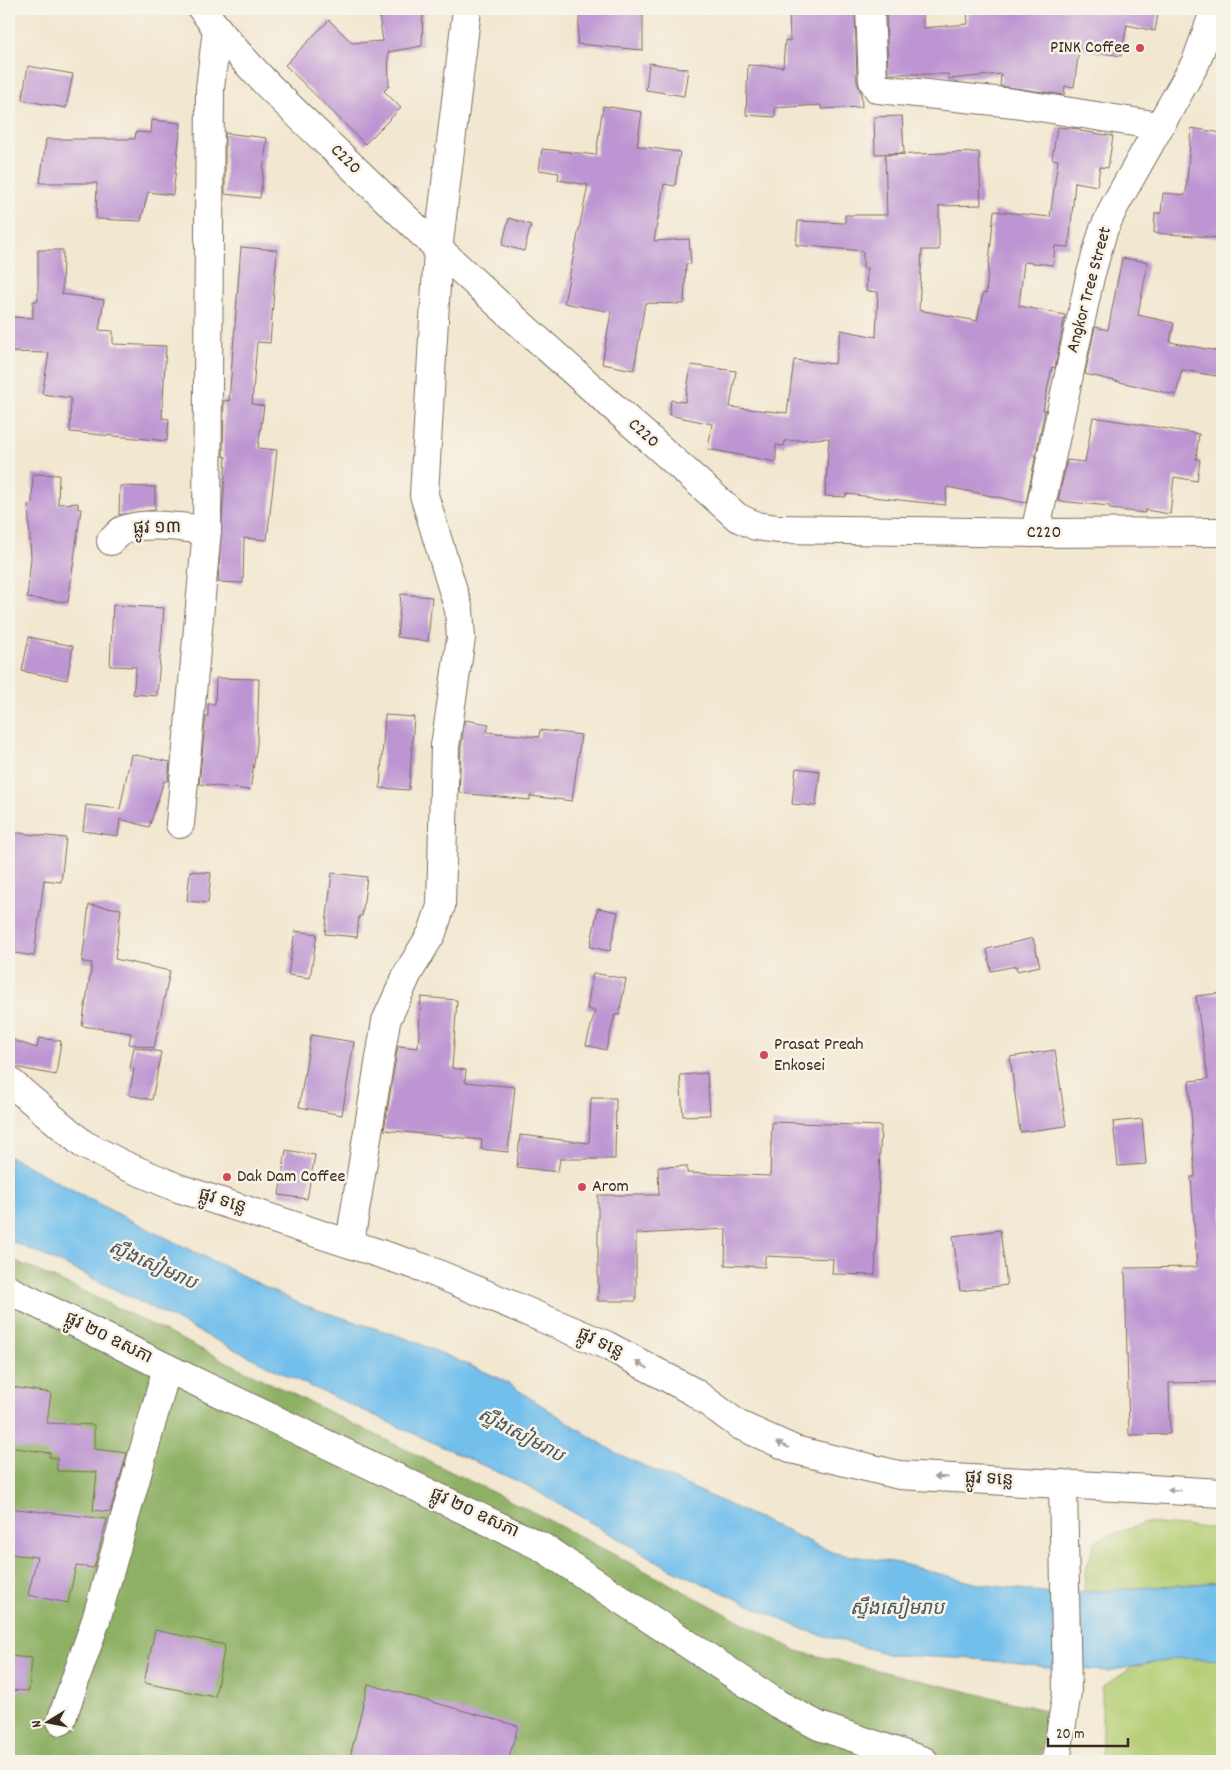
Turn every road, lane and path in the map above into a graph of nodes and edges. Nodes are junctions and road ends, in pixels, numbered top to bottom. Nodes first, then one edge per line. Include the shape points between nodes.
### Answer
1 (467, 9) edge
2 (870, 9) edge
3 (1215, 9) edge
4 (210, 19) edge
5 (1159, 126) junction
6 (438, 250) junction
7 (207, 530) junction
8 (1222, 532) edge
9 (1034, 533) junction
10 (111, 541) dead end
11 (180, 824) dead end
12 (9, 1081) edge
13 (350, 1242) junction
14 (9, 1290) edge
15 (167, 1368) junction
16 (1062, 1484) junction
17 (1222, 1493) edge
18 (61, 1721) dead end
19 (924, 1761) edge
20 (1056, 1761) edge

1 - 6 street
2 - 5 street via 872,81 878,88
3 - 5 street, Angkor Tree Street via 1196,62
4 - 6 street, C220 via 273,89
4 - 7 street
5 - 9 street, Angkor Tree Street via 1114,204 1103,231
6 - 9 street, C220 via 737,517 756,526 778,529
6 - 13 street via 424,495 459,610 461,638 445,746 440,906 432,933 408,973 386,1021
7 - 10 street, ផ្លូវ ១៣ via 136,527 122,531
7 - 11 street
8 - 9 street, C220
12 - 13 street, ផ្លូវ ទន្លេ via 83,1144 124,1164 178,1188
16 -> 13 street, ផ្លូវ ទន្លេ via 899,1475 795,1450 739,1425 694,1392 606,1346 424,1268
14 - 15 street, ផ្លូវ ២០ ឧសភា
15 - 18 street via 96,1620
15 - 19 street, ផ្លូវ ២០ ឧសភា via 542,1547 778,1704 819,1726
17 -> 16 street, ផ្លូវ ទន្លេ
16 - 20 street via 1067,1692

